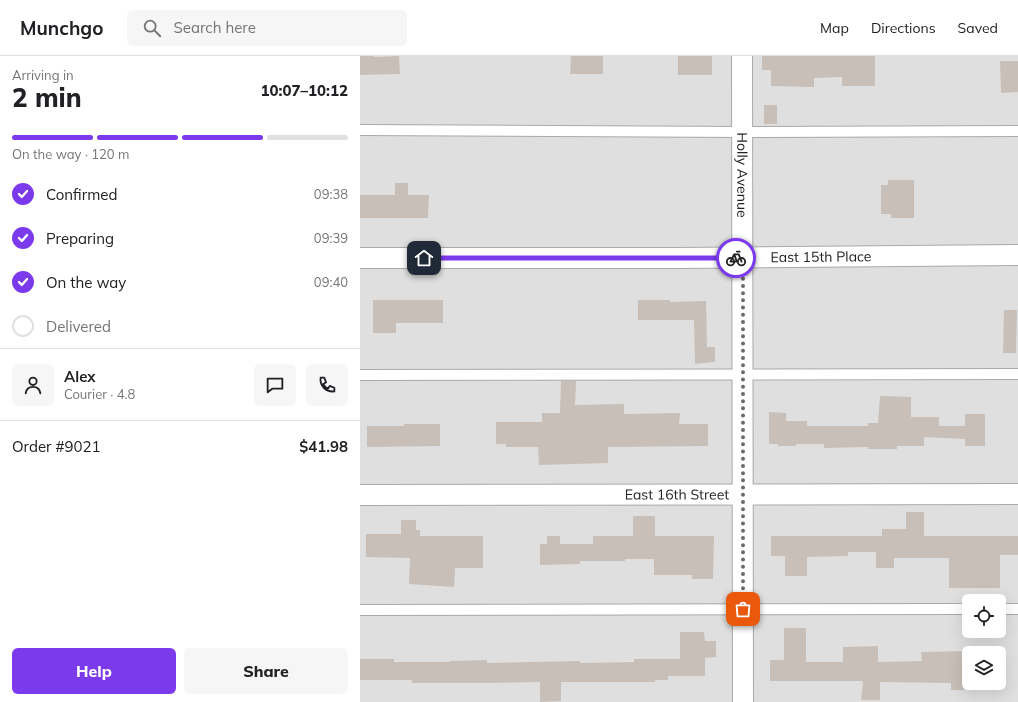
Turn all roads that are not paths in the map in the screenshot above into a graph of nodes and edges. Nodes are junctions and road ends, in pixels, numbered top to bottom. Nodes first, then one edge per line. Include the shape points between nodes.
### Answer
1 (742, 56) edge
2 (360, 130) edge
3 (1018, 131) edge
4 (743, 132) junction
5 (1018, 255) edge
6 (743, 257) junction
7 (360, 258) edge
8 (1018, 374) edge
9 (360, 375) edge
10 (743, 375) junction
11 (743, 494) junction
12 (1018, 494) edge
13 (360, 495) edge
14 (743, 609) junction
15 (962, 609) edge
16 (1006, 609) edge
17 (1018, 609) edge
18 (360, 610) edge
19 (743, 702) edge

1 - 4 street, Holly Avenue
2 - 4 lane
3 - 4 lane
4 - 6 street, Holly Avenue
5 - 6 street, East 15th Place
6 - 7 street, East 15th Place
6 - 10 street, Holly Avenue
8 - 10 lane
9 - 10 lane
10 - 11 street, Holly Avenue
11 - 12 street, East 16th Street
11 - 13 street, East 16th Street
11 - 14 street, Holly Avenue
14 - 15 lane
14 - 18 lane
14 - 19 street, Holly Avenue
16 - 17 lane

